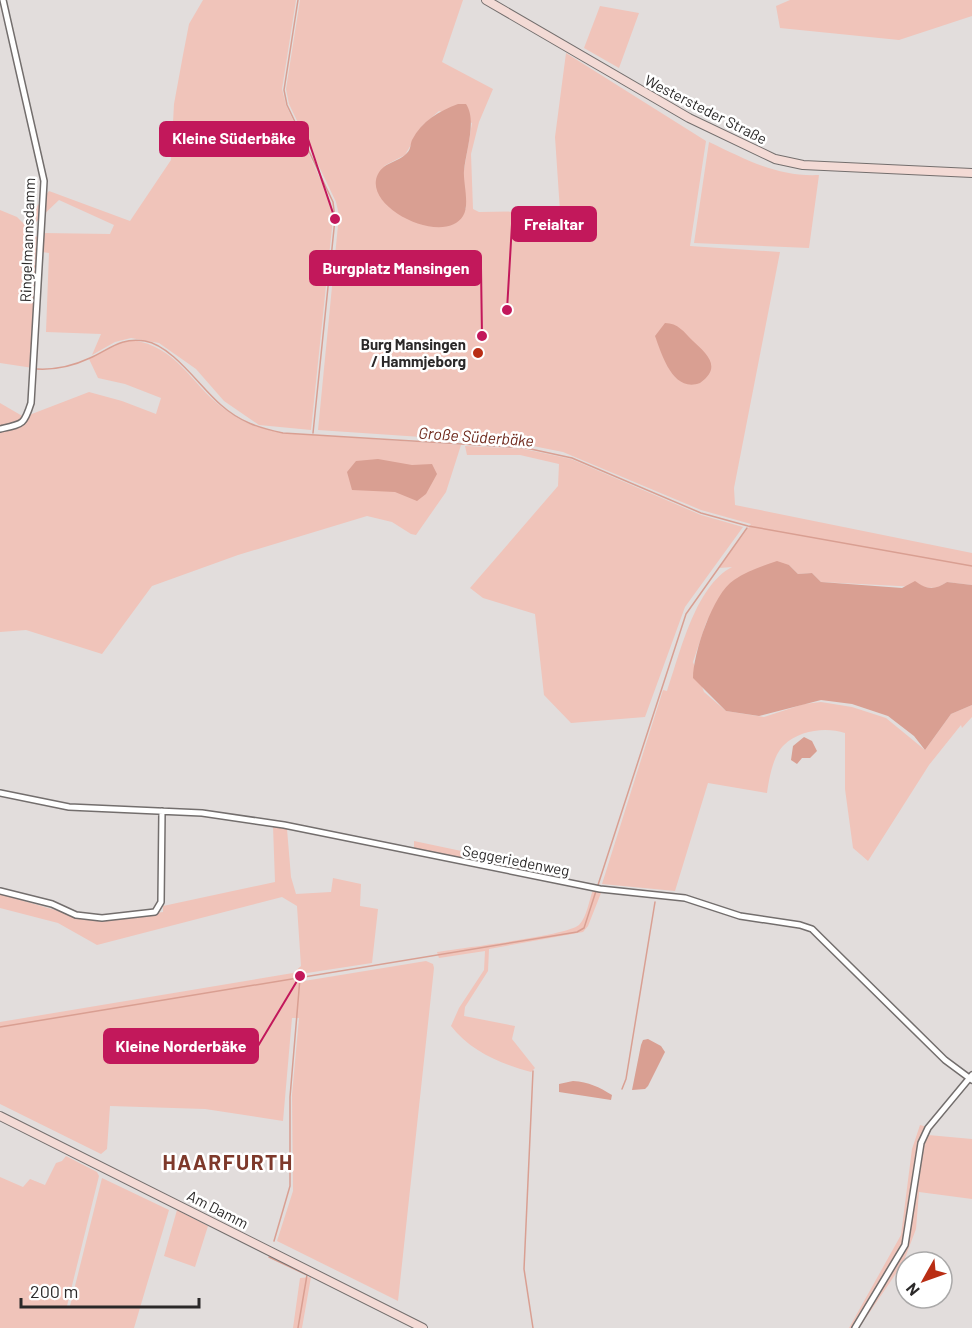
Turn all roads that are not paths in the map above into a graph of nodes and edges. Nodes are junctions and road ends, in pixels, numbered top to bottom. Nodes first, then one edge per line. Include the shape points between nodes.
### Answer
1 (3, 0) edge
2 (486, 0) edge
3 (972, 174) edge
4 (0, 429) edge
5 (0, 793) edge
6 (162, 811) junction
7 (0, 891) edge
8 (971, 1078) edge
9 (0, 1116) edge
10 (423, 1328) edge
11 (855, 1328) edge

1 - 4 street, Ringelmannsdamm via 44,181 31,403 25,421
2 - 3 main road, Westersteder Straße via 689,118 775,159 803,165
5 - 6 street, Seggeriedenweg via 69,807
6 - 7 street via 161,902 154,912 102,918 76,915 52,904
6 - 8 street, Seggeriedenweg via 284,825 594,888 685,898 740,916 812,929 945,1060
8 - 11 street via 928,1128 921,1143 905,1245
9 - 10 main road, Am Damm

